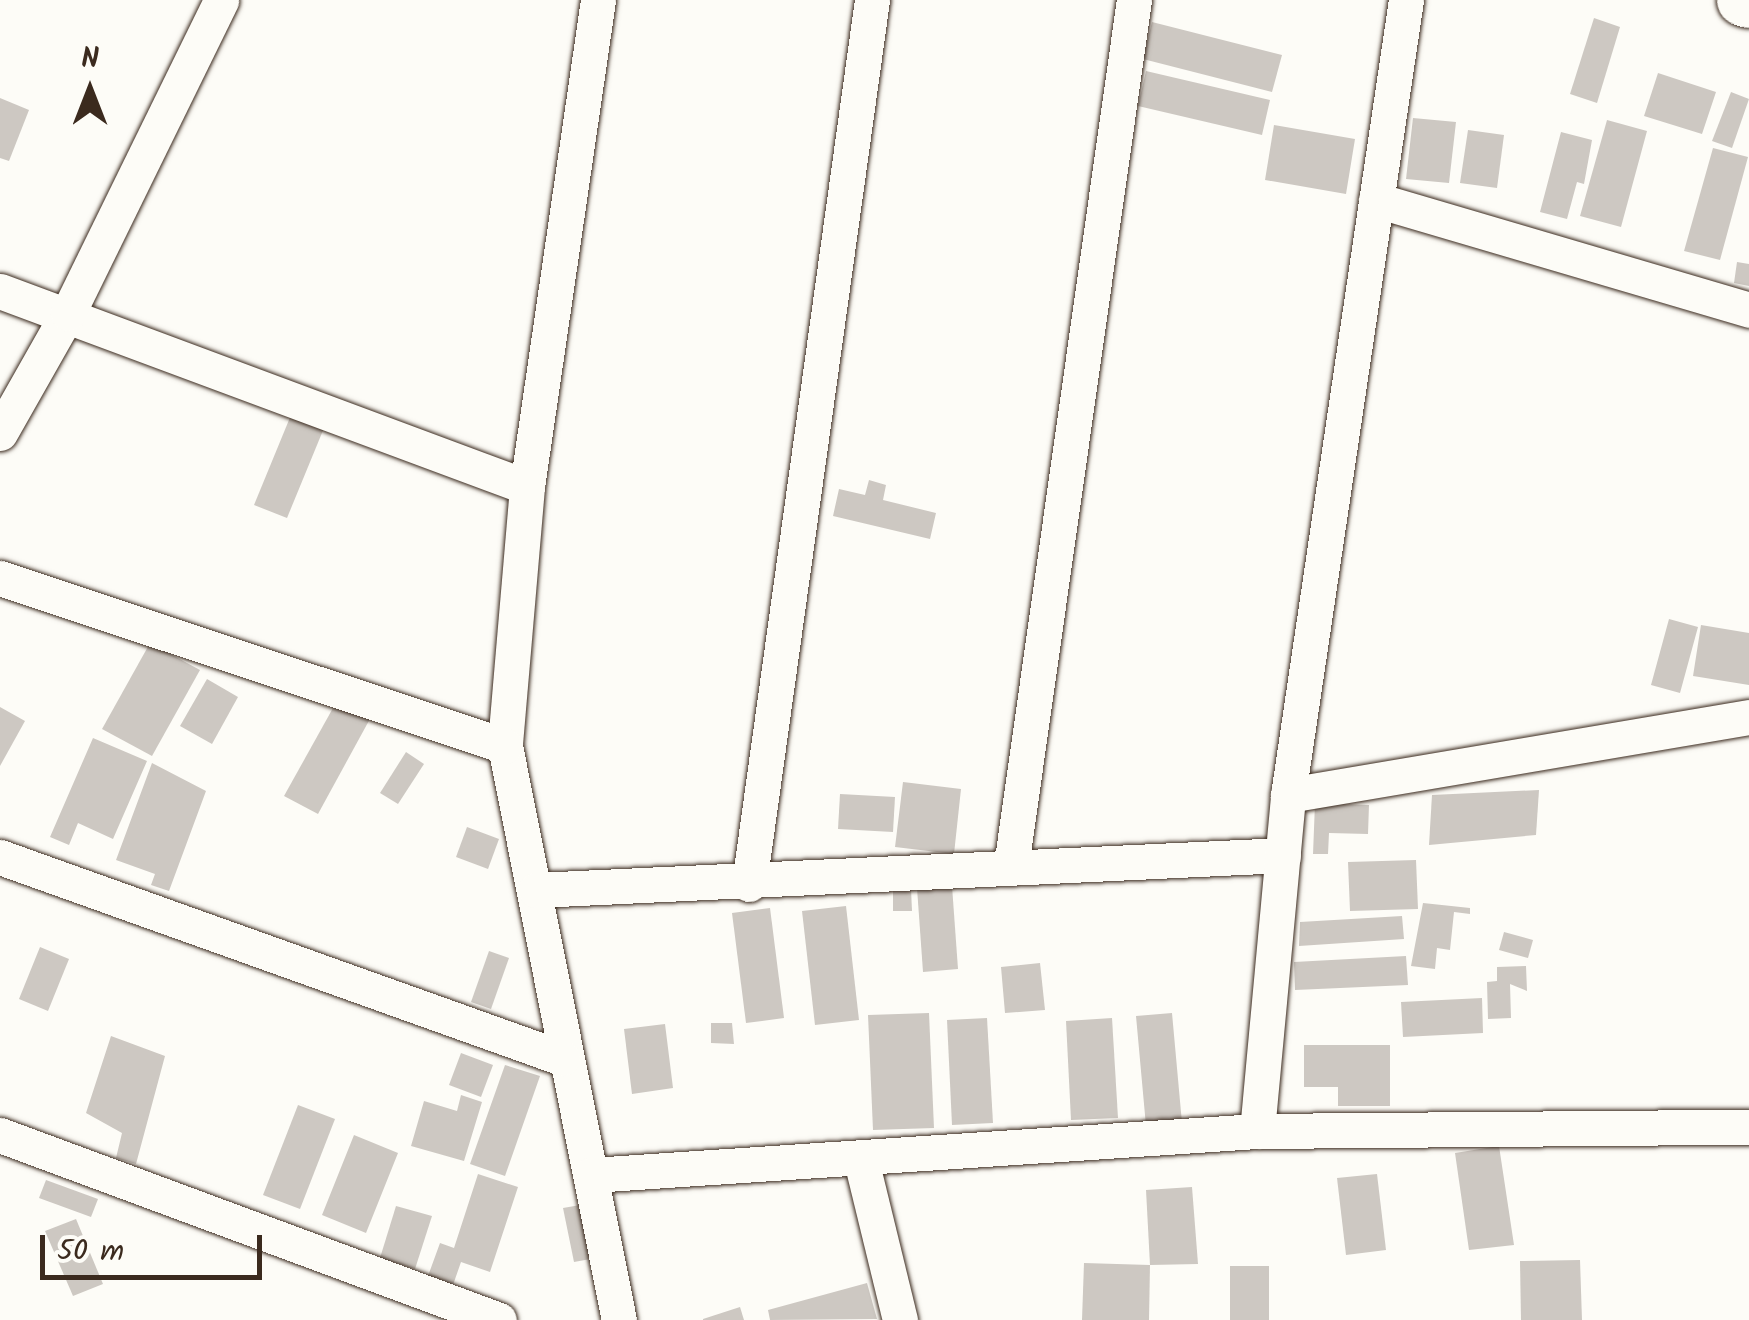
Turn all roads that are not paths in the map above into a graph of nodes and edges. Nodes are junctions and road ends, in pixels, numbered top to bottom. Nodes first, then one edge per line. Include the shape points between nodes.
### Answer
1 (221, 0) edge
2 (598, 0) edge
3 (872, 0) edge
4 (1134, 0) edge
5 (1406, 0) edge
6 (1376, 200) junction
7 (0, 291) edge
8 (1749, 310) edge
9 (68, 313) junction
10 (0, 432) edge
11 (527, 488) junction
12 (0, 578) edge
13 (1749, 717) edge
14 (505, 746) junction
15 (1288, 794) junction
16 (1282, 855) junction
17 (0, 858) edge
18 (1012, 866) junction
19 (749, 884) junction
20 (536, 890) junction
21 (562, 1058) junction
22 (1749, 1127) edge
23 (1257, 1131) junction
24 (0, 1135) edge
25 (861, 1160) junction
26 (591, 1175) junction
27 (500, 1320) edge
28 (619, 1320) edge
29 (900, 1320) edge

1 - 9 street
2 - 11 street
3 - 19 street
4 - 18 street
5 - 6 street
6 - 8 street
6 - 15 street
7 - 9 street
9 - 10 street
9 - 11 street
11 - 14 street
12 - 14 street
13 - 15 street
14 - 20 street
15 - 16 street
16 - 18 street
16 - 23 street
17 - 21 street
18 - 19 street
19 - 20 street
20 - 21 street
21 - 26 street
22 - 23 street
23 - 25 street
24 - 27 street
25 - 26 street
25 - 29 street
26 - 28 street

